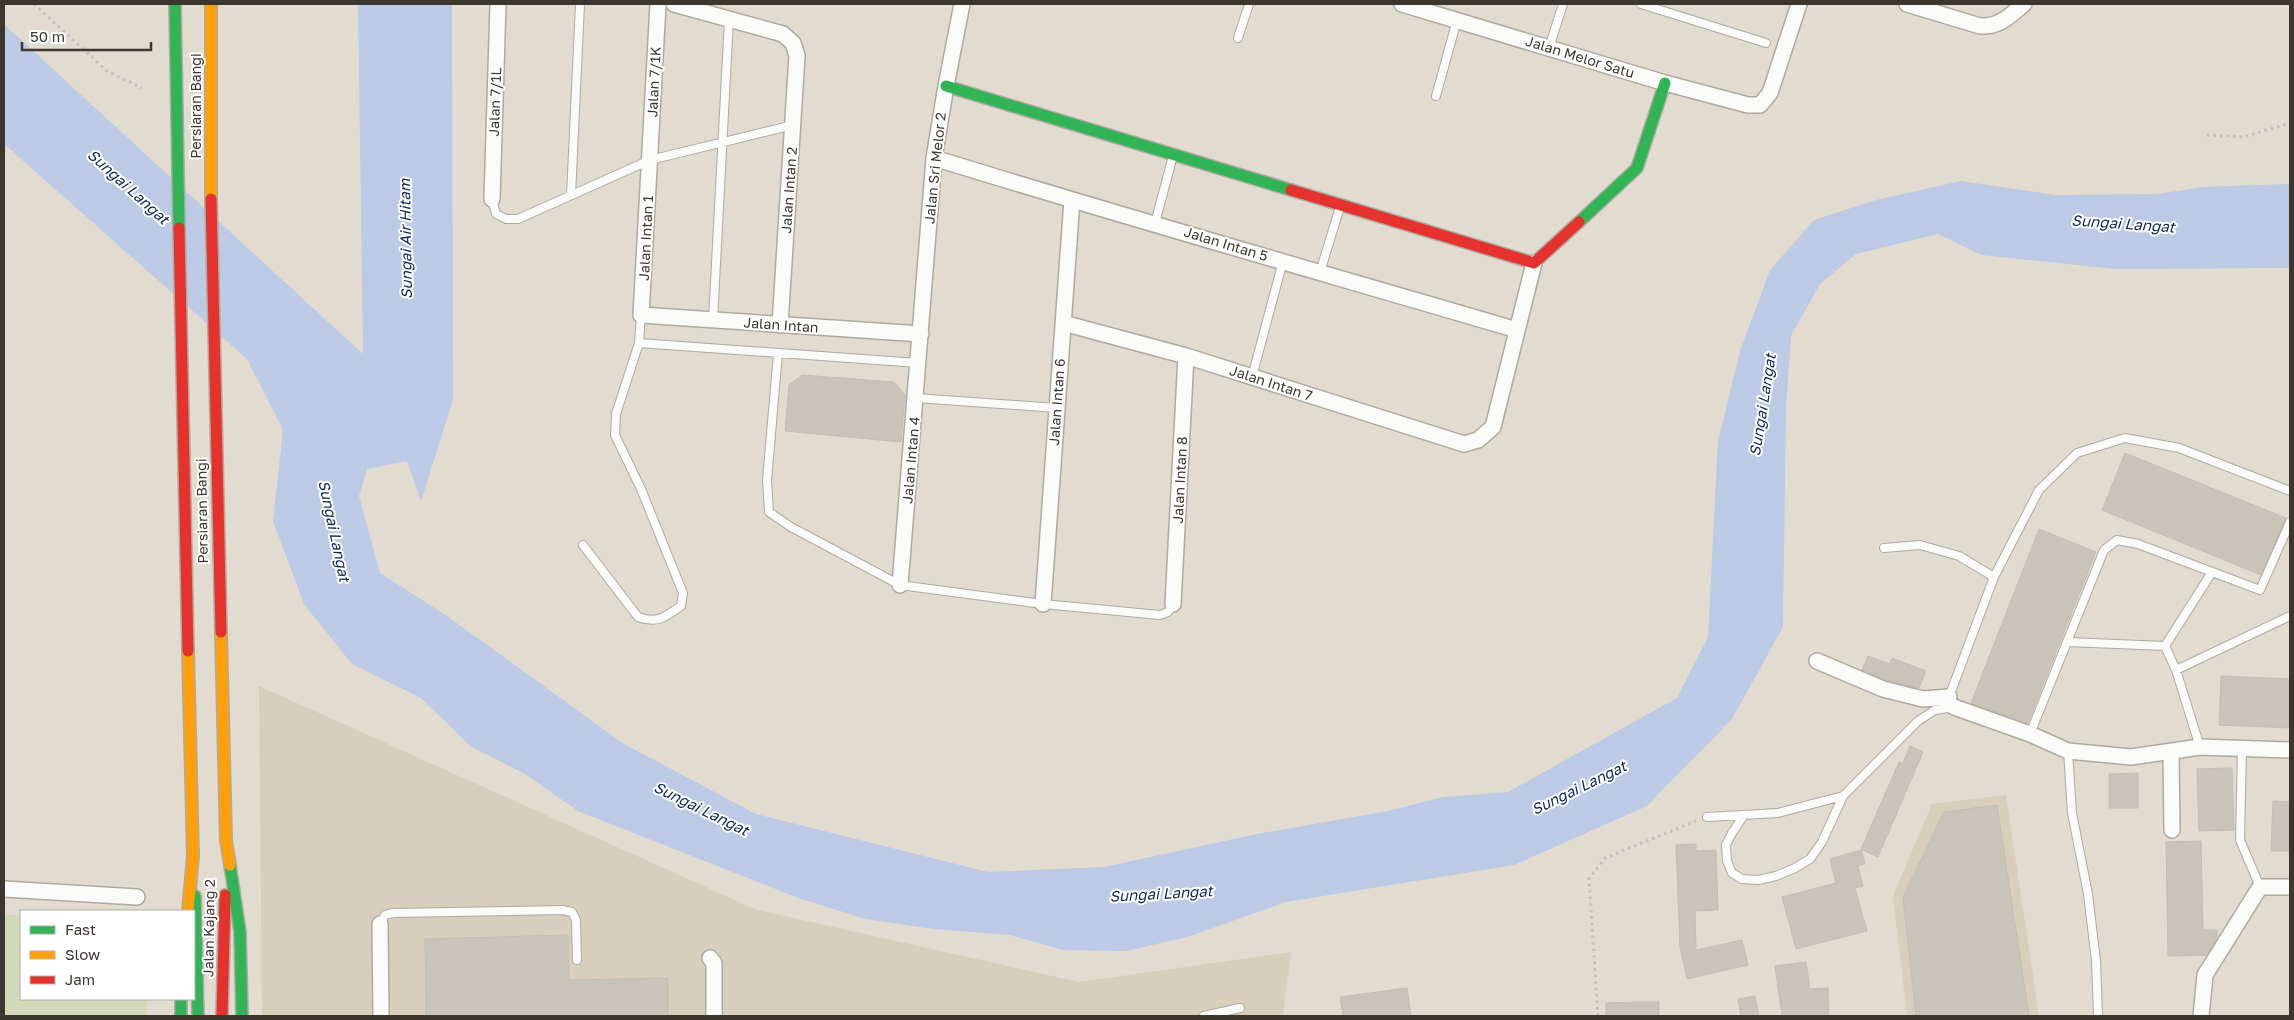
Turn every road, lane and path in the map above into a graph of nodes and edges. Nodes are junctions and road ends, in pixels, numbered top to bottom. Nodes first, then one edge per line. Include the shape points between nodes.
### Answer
1 (34, 4) edge
2 (175, 4) edge
3 (212, 4) edge
4 (498, 4) edge
5 (580, 4) edge
6 (658, 4) edge
7 (674, 4) edge
8 (962, 4) edge
9 (1249, 4) edge
10 (1563, 4) edge
11 (1641, 4) edge
12 (1799, 4) edge
13 (1907, 4) edge
14 (2024, 4) edge
15 (1409, 5) edge
16 (729, 19) junction
17 (1457, 20) junction
18 (1238, 38) dead end
19 (1766, 43) dead end
20 (1549, 48) junction
21 (1665, 83) junction
22 (946, 86) junction
23 (142, 88) dead end
24 (1436, 96) dead end
25 (2290, 123) edge
26 (794, 125) junction
27 (2207, 135) dead end
28 (724, 142) junction
29 (1173, 154) junction
30 (934, 158) junction
31 (650, 160) junction
32 (571, 195) junction
33 (492, 199) joint
34 (1072, 200) junction
35 (1341, 205) junction
36 (1155, 223) junction
37 (1283, 261) junction
38 (1534, 263) junction
39 (1320, 272) junction
40 (641, 315) junction
41 (713, 320) junction
42 (1063, 323) junction
43 (780, 325) junction
44 (1517, 330) junction
45 (920, 334) junction
46 (639, 343) junction
47 (778, 353) junction
48 (1186, 356) junction
49 (918, 364) junction
50 (1252, 377) junction
51 (916, 398) junction
52 (1057, 408) junction
53 (2290, 491) edge
54 (2290, 522) edge
55 (584, 545) dead end
56 (1884, 548) dead end
57 (2212, 572) junction
58 (1994, 577) junction
59 (900, 585) junction
60 (1043, 604) junction
61 (1173, 604) joint
62 (2290, 616) edge
63 (2068, 642) junction
64 (2165, 646) junction
65 (1817, 661) dead end
66 (2176, 670) junction
67 (1951, 702) junction
68 (2030, 734) junction
69 (2200, 747) junction
70 (2242, 749) junction
71 (2290, 750) edge
72 (2068, 751) junction
73 (2171, 753) junction
74 (1843, 796) junction
75 (1744, 815) junction
76 (1707, 817) joint
77 (2172, 830) dead end
78 (226, 840) junction
79 (193, 856) junction
80 (2260, 887) junction
81 (2290, 887) edge
82 (4, 889) edge
83 (137, 897) dead end
84 (188, 910) edge
85 (195, 910) edge
86 (195, 920) edge
87 (380, 924) joint
88 (710, 958) dead end
89 (576, 960) dead end
90 (181, 1000) edge
91 (1240, 1008) dead end
92 (181, 1016) edge
93 (198, 1016) edge
94 (222, 1016) edge
95 (242, 1016) edge
96 (381, 1016) edge
97 (714, 1016) edge
98 (1204, 1016) edge
99 (1598, 1016) edge
100 (2098, 1016) edge
101 (2201, 1016) edge

1 - 23 path via 107,71
2 - 79 main road, Persiaran Bangi
3 - 78 main road, Persiaran Bangi via 210,118 214,360
4 - 33 street, Jalan 7/1L
5 - 32 lane
6 - 31 street, Jalan 7/1K
7 - 16 street
8 - 22 street, Jalan Sri Melor 2
9 - 18 lane
10 - 20 lane
11 - 19 lane
12 - 21 street, Jalan Melor Satu via 1770,93 1760,105 1748,105
13 - 14 street via 1980,26 2000,24
15 - 17 street, Jalan Melor Satu
16 - 26 street, Jalan Intan 2 via 783,34 793,43 797,56
16 - 28 lane
17 - 20 street, Jalan Melor Satu
17 - 24 lane
20 - 21 street, Jalan Melor Satu
21 - 38 main road via 1637,168
22 - 29 main road
22 - 30 street, Jalan Sri Melor 2
25 - 27 path via 2244,137
26 - 28 lane
26 - 43 street, Jalan Intan 2
28 - 31 lane
28 - 41 lane
29 - 35 main road
29 - 36 lane
30 - 34 street, Jalan Intan 5
30 - 45 street, Jalan Sri Melor 2
31 - 32 lane
31 - 40 street, Jalan Intan 1
32 - 33 lane via 518,219 506,219 496,214
34 - 36 street, Jalan Intan 5
34 - 42 street, Jalan Intan 6
35 - 38 main road
35 - 39 lane
36 - 37 street, Jalan Intan 5
37 - 39 street, Jalan Intan 5
37 - 50 lane
38 - 44 street
39 - 44 street, Jalan Intan 5
40 - 41 street, Jalan Intan
40 - 46 lane
41 - 43 street, Jalan Intan
42 - 48 street, Jalan Intan 7
42 - 52 street, Jalan Intan 6
43 - 45 street, Jalan Intan
44 - 50 street, Jalan Intan 7 via 1493,427 1478,440 1464,444
45 - 49 street, Jalan Intan 4
46 - 47 lane
46 - 55 lane via 616,414 615,434 683,593 681,606 650,621 638,616
47 - 49 lane
47 - 59 lane via 767,480 769,512
48 - 50 street, Jalan Intan 7
48 - 61 street, Jalan Intan 8
49 - 51 street, Jalan Intan 4
51 - 52 lane
51 - 59 street, Jalan Intan 4
52 - 60 street, Jalan Intan 6
53 - 58 lane via 2179,448 2125,438 2077,453 2039,490
54 - 57 lane via 2260,590
56 - 58 lane via 1920,545 1959,556
57 - 63 lane via 2138,544 2117,540 2104,550
57 - 64 lane
58 - 67 lane
59 - 60 lane
60 - 61 lane via 1160,615 1168,612
62 - 66 lane
63 - 64 lane
63 - 68 lane
64 - 66 lane
65 - 67 street via 1883,689
66 - 69 lane
67 - 68 street
67 - 74 lane via 1918,721
68 - 72 street
69 - 70 street
69 - 73 street
70 - 71 street
70 - 80 lane via 2240,840
72 - 73 street via 2131,758
72 - 100 lane via 2072,812 2088,894 2096,961
73 - 77 street
74 - 75 lane via 1778,813
74 - 75 lane via 1822,842 1810,859 1776,876 1758,880 1742,879 1732,873 1727,861 1726,846
75 - 76 lane
76 - 99 path via 1606,858 1589,879
78 - 94 main road, Jalan Kajang 2
78 - 95 main road, Persiaran Bangi via 240,932
79 - 84 main road, Persiaran Bangi
79 - 85 main road, Jalan Kajang 2
80 - 81 street
80 - 101 street via 2205,975
82 - 83 street
86 - 93 main road, Jalan Kajang 2
87 - 89 lane via 385,916 393,913 563,910 572,912 576,920
87 - 96 street
88 - 97 street via 714,963
90 - 92 main road
91 - 98 lane

